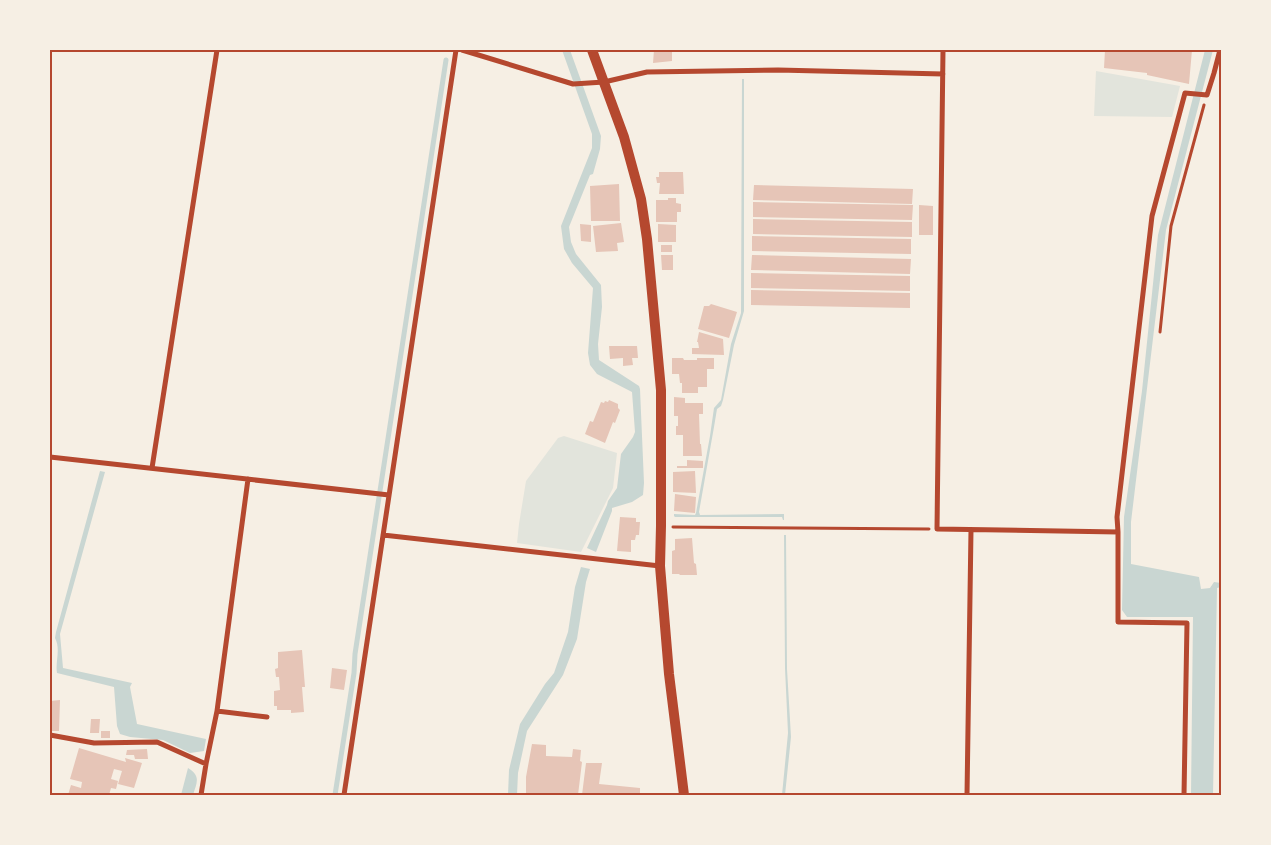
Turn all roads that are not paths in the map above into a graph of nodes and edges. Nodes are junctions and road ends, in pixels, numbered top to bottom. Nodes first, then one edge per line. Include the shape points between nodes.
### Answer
1 (217, 50) edge
2 (456, 50) edge
3 (462, 50) edge
4 (592, 50) edge
5 (943, 50) edge
6 (1220, 50) edge
7 (943, 74) junction
8 (604, 82) junction
9 (50, 457) edge
10 (152, 468) junction
11 (248, 479) junction
12 (389, 494) junction
13 (971, 530) junction
14 (1118, 532) junction
15 (383, 535) junction
16 (660, 566) junction
17 (217, 711) junction
18 (267, 717) dead end
19 (50, 735) edge
20 (206, 764) junction
21 (201, 795) edge
22 (344, 795) edge
23 (684, 795) edge
24 (967, 795) edge
25 (1184, 795) edge

1 - 10 street
2 - 12 street
3 - 8 street via 573,84
4 - 8 main road
5 - 7 street
6 - 14 street via 1207,95 1185,93 1152,216 1117,517
7 - 8 street via 778,70 647,72
7 - 13 street via 937,529
8 - 16 main road via 641,199 647,239 661,390
9 - 10 street
10 - 11 street
11 - 12 street
11 - 17 street
12 - 15 street
13 - 14 street
13 - 24 street
14 - 25 street via 1118,622 1187,622
15 - 16 street
15 - 22 street
16 - 23 main road
17 - 18 street
17 - 20 street
19 - 20 street via 94,743 157,742
20 - 21 street

